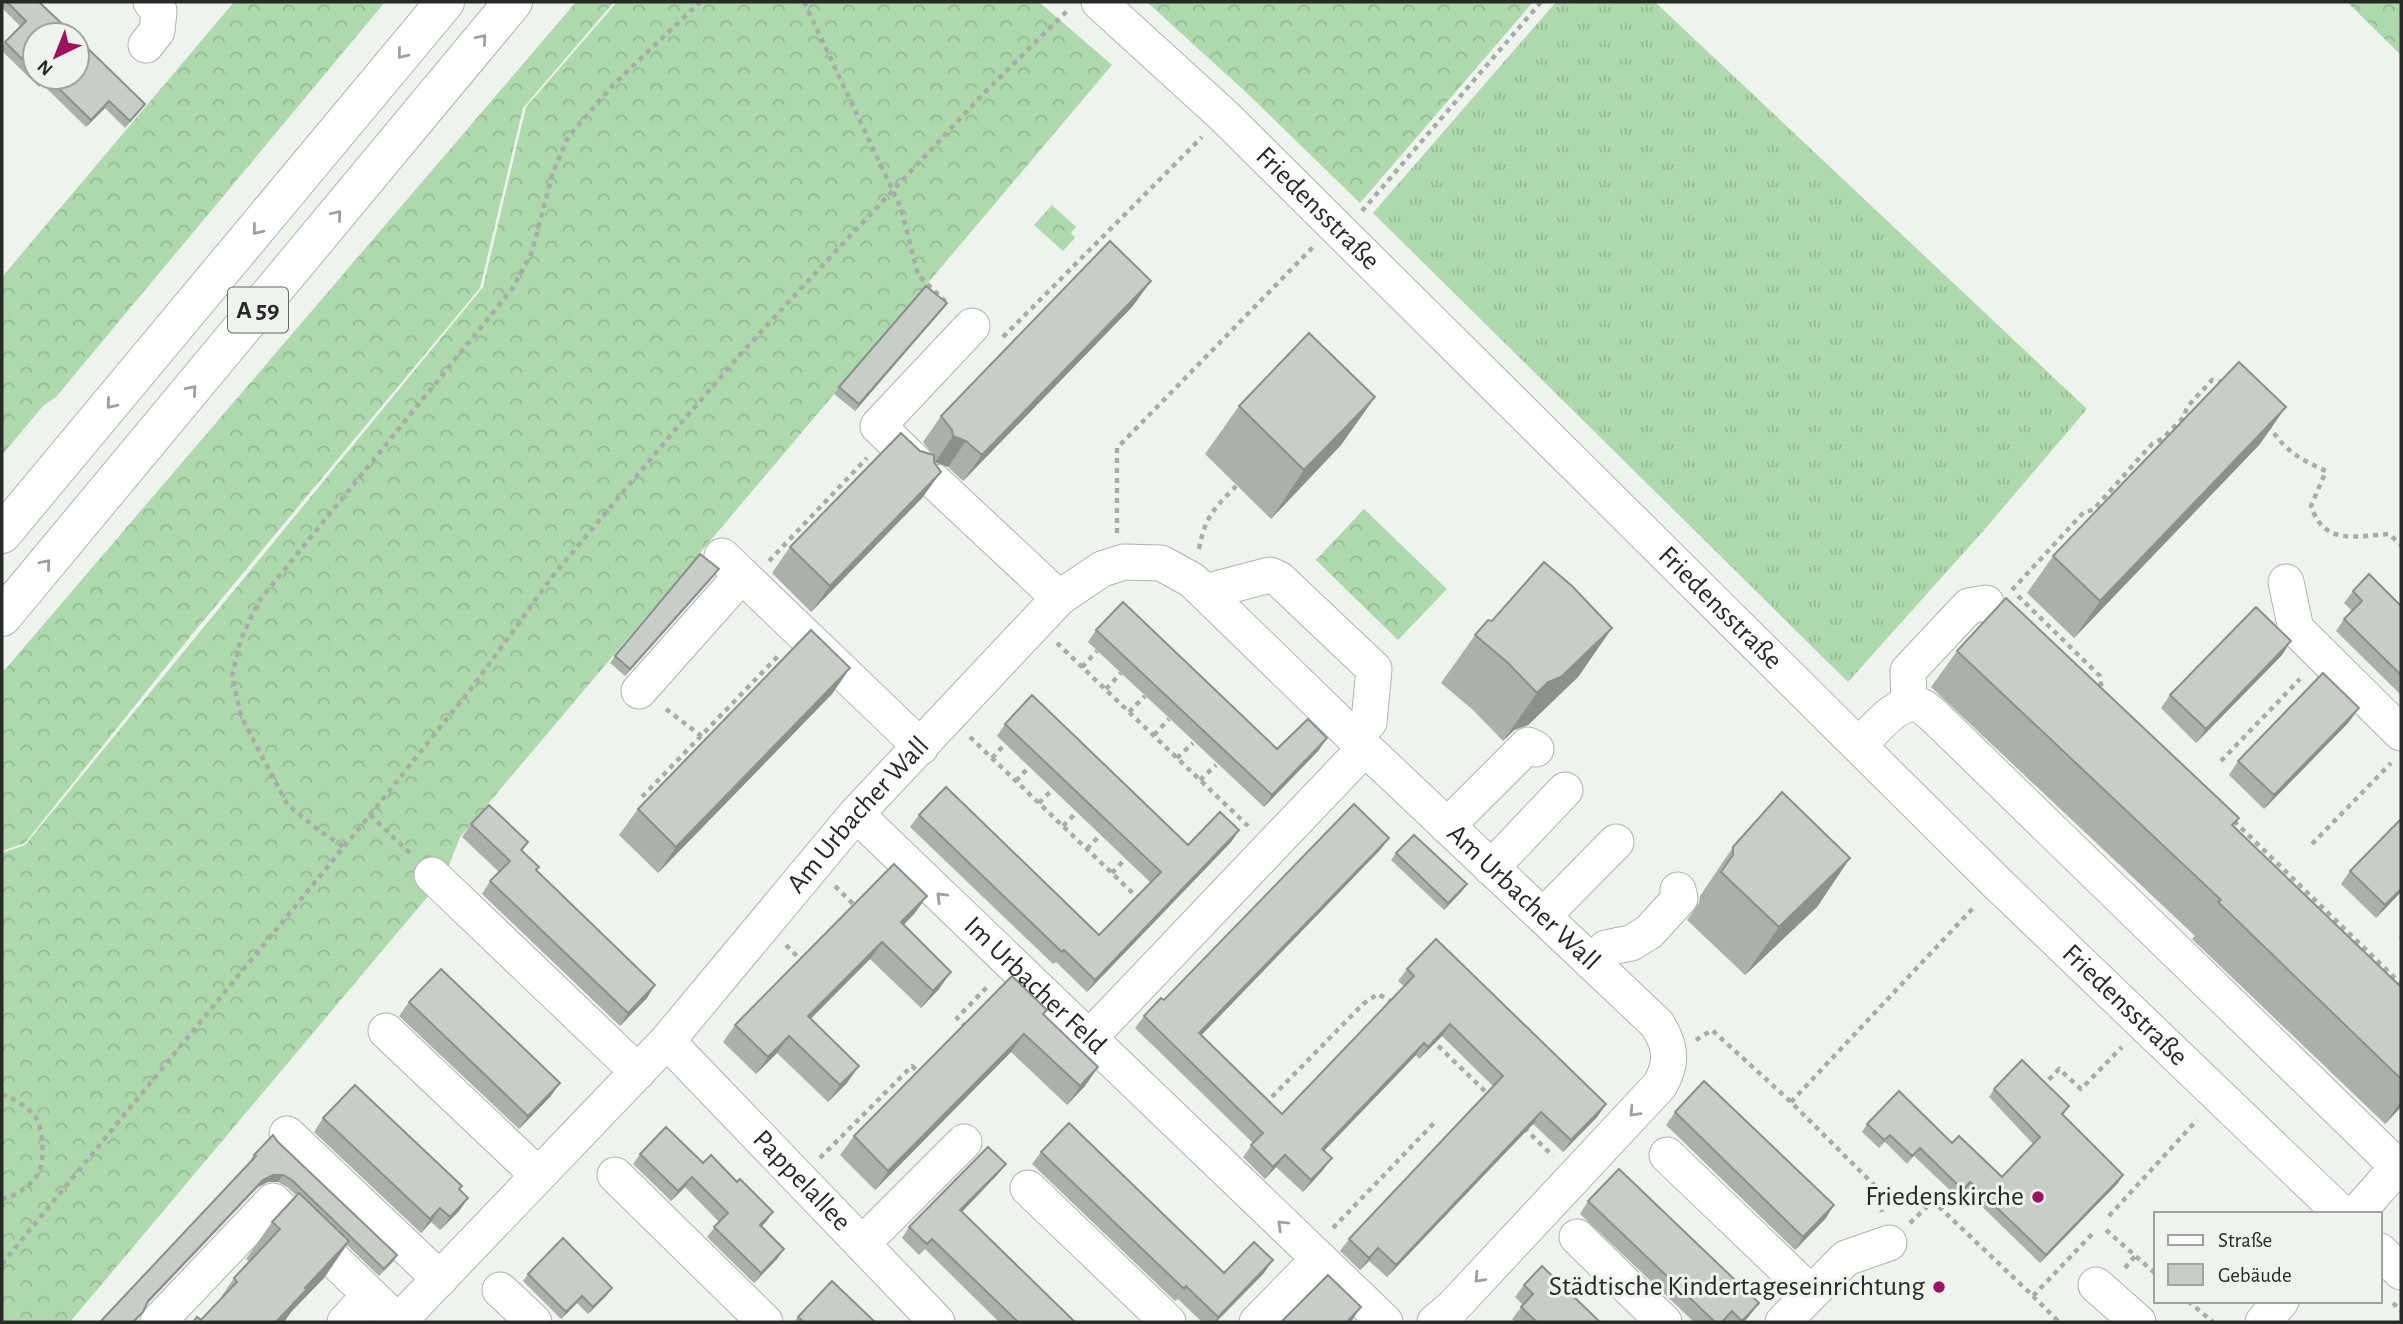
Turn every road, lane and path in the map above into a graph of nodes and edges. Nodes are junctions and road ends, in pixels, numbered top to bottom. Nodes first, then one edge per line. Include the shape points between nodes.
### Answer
1 (151, 2) edge
2 (445, 2) edge
3 (513, 2) edge
4 (700, 2) edge
5 (804, 2) edge
6 (1076, 2) edge
7 (1100, 2) edge
8 (1541, 2) edge
9 (146, 45) dead end
10 (1223, 115) junction
11 (893, 191) junction
12 (1341, 231) junction
13 (1049, 291) junction
14 (1054, 296) edge
15 (983, 336) junction
16 (2228, 384) edge
17 (2260, 424) edge
18 (888, 436) junction
19 (1247, 476) dead end
20 (848, 478) junction
21 (856, 487) edge
22 (795, 533) junction
23 (2, 534) edge
24 (803, 541) edge
25 (2401, 545) edge
26 (1124, 562) junction
27 (738, 571) junction
28 (2286, 582) dead end
29 (1199, 586) junction
30 (1986, 603) dead end
31 (1048, 610) junction
32 (2, 617) edge
33 (801, 632) junction
34 (1097, 651) dead end
35 (2323, 655) junction
36 (1082, 667) junction
37 (1121, 673) dead end
38 (755, 680) junction
39 (763, 687) edge
40 (1106, 689) junction
41 (639, 691) joint
42 (2102, 693) edge
43 (1145, 696) dead end
44 (1909, 704) junction
45 (1129, 712) junction
46 (949, 717) junction
47 (1169, 719) dead end
48 (702, 735) junction
49 (1154, 735) junction
50 (709, 743) edge
51 (1193, 743) dead end
52 (1360, 743) junction
53 (1005, 744) dead end
54 (1859, 746) junction
55 (921, 747) junction
56 (2397, 747) edge
57 (1536, 749) dead end
58 (992, 758) junction
59 (1177, 758) junction
60 (2221, 761) dead end
61 (1216, 765) dead end
62 (1030, 767) dead end
63 (1200, 780) junction
64 (1016, 781) junction
65 (1053, 789) dead end
66 (1565, 790) dead end
67 (1039, 803) junction
68 (649, 804) edge
69 (1077, 812) dead end
70 (856, 814) junction
71 (370, 815) junction
72 (2232, 819) edge
73 (1063, 826) junction
74 (1447, 826) junction
75 (1100, 835) dead end
76 (1616, 842) dead end
77 (2312, 844) dead end
78 (343, 846) junction
79 (1270, 848) junction
80 (1087, 849) junction
81 (1125, 859) dead end
82 (1492, 868) junction
83 (1112, 873) junction
84 (432, 875) joint
85 (1998, 884) junction
86 (1678, 890) dead end
87 (1142, 901) edge
88 (1542, 916) junction
89 (1591, 962) junction
90 (1011, 965) junction
91 (2401, 984) edge
92 (1402, 1011) edge
93 (967, 1027) edge
94 (386, 1031) dead end
95 (1088, 1038) junction
96 (1431, 1038) edge
97 (667, 1041) junction
98 (2125, 1044) dead end
99 (1669, 1056) junction
100 (638, 1072) junction
101 (921, 1074) edge
102 (2039, 1090) edge
103 (2, 1094) edge
104 (2219, 1096) junction
105 (1791, 1102) junction
106 (1498, 1103) edge
107 (1260, 1110) edge
108 (865, 1112) junction
109 (875, 1121) edge
110 (1436, 1121) dead end
111 (1517, 1121) edge
112 (287, 1134) dead end
113 (964, 1142) dead end
114 (1667, 1155) dead end
115 (2400, 1165) edge
116 (538, 1175) junction
117 (615, 1175) dead end
118 (1574, 1176) junction
119 (799, 1179) junction
120 (1028, 1188) dead end
121 (2, 1199) edge
122 (2340, 1212) edge
123 (2358, 1212) edge
124 (2109, 1216) dead end
125 (2106, 1230) dead end
126 (2095, 1231) dead end
127 (1577, 1237) dead end
128 (1889, 1243) junction
129 (862, 1244) junction
130 (2382, 1253) edge
131 (1315, 1255) junction
132 (2, 1264) edge
133 (2154, 1272) edge
134 (2401, 1272) edge
135 (440, 1279) junction
136 (2096, 1285) dead end
137 (500, 1290) dead end
138 (1811, 1293) junction
139 (370, 1295) junction
140 (2033, 1296) junction
141 (2190, 1303) edge
142 (2279, 1303) edge
143 (158, 1322) edge
144 (345, 1322) edge
145 (398, 1322) edge
146 (534, 1322) edge
147 (765, 1322) edge
148 (937, 1322) edge
149 (1168, 1322) edge
150 (1257, 1322) edge
151 (1385, 1322) edge
152 (1436, 1322) edge
153 (1664, 1322) edge
154 (1783, 1322) edge
155 (2059, 1322) edge
156 (2138, 1322) edge
157 (2213, 1322) edge
158 (2263, 1322) edge

1 - 9 street via 159,11 157,31
2 -> 23 highway, A 59
32 -> 3 highway, A 59
4 - 78 path via 568,137 552,175 532,252 512,289 259,601 241,639 232,676 241,716 287,804
5 - 11 path
6 - 11 path
7 - 10 street, Friedensstraße
8 - 12 path
10 - 12 street, Friedensstraße
10 - 13 path
11 - 15 path via 918,275
11 - 71 path via 738,357 587,535
12 - 26 path via 1317,244 1117,448 1116,530
12 - 54 street, Friedensstraße
13 - 14 path
13 - 15 path
15 - 18 street via 878,426
16 - 42 path via 2212,380 2184,416 2152,444 2093,510 2084,512 2012,591 2100,676
17 - 25 path via 2309,464 2326,471 2311,506 2324,529 2347,537 2389,534
18 - 20 path
18 - 31 street
19 - 29 path via 1204,525
20 - 21 path
20 - 22 path
22 - 24 path
22 - 27 path
26 - 29 street, Am Urbacher Wall via 1161,563
26 - 31 street, Am Urbacher Wall via 1102,569
27 - 33 street
27 - 41 street
28 - 35 street via 2296,629
29 - 52 street, Am Urbacher Wall
29 - 52 street via 1270,575 1279,579 1374,669 1369,722
30 - 44 street via 1969,606 1908,671
31 - 36 path
31 - 46 street, Am Urbacher Wall
33 - 38 path
33 - 55 street
34 - 36 path
35 - 56 street
35 - 60 path
36 - 40 path
37 - 40 path
38 - 39 path
38 - 48 path
40 - 45 path
41 - 48 path
43 - 45 path
44 - 54 street via 1898,707
44 - 115 street via 1920,705 1934,716
45 - 49 path
46 - 55 street, Am Urbacher Wall
46 - 58 path
47 - 49 path
48 - 50 path
48 - 68 path via 642,797
49 - 59 path
51 - 59 path
52 - 74 street, Am Urbacher Wall
52 - 79 street
53 - 58 path
54 - 85 street, Friedensstraße
55 - 70 street, Am Urbacher Wall
56 - 77 path
57 - 74 street via 1528,745
58 - 64 path
59 - 63 path
61 - 63 path
62 - 64 path
63 - 79 path
64 - 67 path
65 - 67 path
66 - 82 street
67 - 73 path
69 - 73 path
90 -> 70 street, Im Urbacher Feld
70 - 97 street, Am Urbacher Wall
71 - 78 path
71 - 84 path
72 - 91 path
73 - 80 path
74 - 82 street, Am Urbacher Wall
75 - 80 path
76 - 88 street
78 - 132 path
79 - 95 street
80 - 83 path
81 - 83 path
82 - 88 street, Am Urbacher Wall
83 - 87 path
84 - 100 street
85 - 104 street, Friedensstraße
85 - 105 path
86 - 89 street via 1680,898 1649,932 1631,943 1606,947
88 - 89 street, Am Urbacher Wall
89 - 99 street, Am Urbacher Wall via 1657,1024
90 - 93 path via 957,1018
90 - 95 street, Im Urbacher Feld
92 - 107 path via 1378,994 1363,1004
94 - 116 street
131 -> 95 street, Im Urbacher Feld
96 - 106 path
97 - 100 street, Am Urbacher Wall
97 - 119 street, Pappelallee
98 - 102 path via 2081,1089 2059,1069
99 - 105 path via 1712,1030
99 -> 118 street via 1669,1070 1660,1085
100 - 116 street, Am Urbacher Wall
101 - 108 path via 912,1066
103 - 121 path via 36,1117 43,1149 39,1174 25,1189
104 - 122 street, Friedensstraße
104 - 124 path
105 - 128 path via 1878,1189
108 - 109 path
108 - 119 path
110 - 131 path
111 - 118 path
112 - 135 street
113 - 129 street
114 - 138 street
115 - 123 street
116 - 135 street, Am Urbacher Wall
117 - 147 street
118 -> 152 street
119 - 129 street, Pappelallee
120 - 149 street
125 - 133 path
126 - 140 path
127 - 153 street
128 - 138 street via 1846,1258
128 - 140 path via 1933,1201
129 - 148 street, Pappelallee
130 - 134 street
131 - 150 street
131 - 151 street, Im Urbacher Feld
135 - 145 street, Am Urbacher Wall
136 - 156 street
137 - 146 street
138 - 154 street
139 - 143 street via 273,1201
139 - 144 street
139 - 145 street
140 - 155 path
141 - 157 path
142 - 158 street

